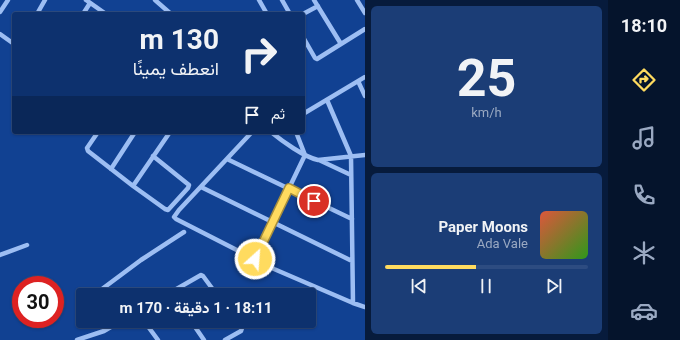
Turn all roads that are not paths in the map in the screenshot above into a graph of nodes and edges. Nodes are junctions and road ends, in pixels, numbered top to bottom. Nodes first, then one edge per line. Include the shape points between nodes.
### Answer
1 (8, 0) edge
2 (46, 0) edge
3 (155, 0) edge
4 (259, 0) edge
5 (282, 0) edge
6 (314, 0) edge
7 (357, 0) edge
8 (88, 1) edge
9 (318, 6) junction
10 (0, 12) edge
11 (38, 12) edge
12 (84, 12) edge
13 (103, 12) edge
14 (169, 12) edge
15 (266, 12) edge
16 (289, 12) edge
17 (305, 13) edge
18 (365, 13) edge
19 (365, 29) edge
20 (0, 34) edge
21 (305, 40) edge
22 (12, 43) edge
23 (341, 44) junction
24 (365, 76) edge
25 (358, 81) junction
26 (365, 96) edge
27 (327, 100) junction
28 (305, 113) edge
29 (97, 134) edge
30 (134, 134) edge
31 (168, 134) edge
32 (250, 134) edge
33 (276, 134) edge
34 (297, 134) edge
35 (305, 155) junction
36 (365, 155) edge
37 (152, 156) junction
38 (351, 156) junction
39 (228, 159) junction
40 (318, 160) junction
41 (111, 169) junction
42 (351, 175) junction
43 (133, 186) junction
44 (201, 187) junction
45 (289, 188) junction
46 (352, 219) junction
47 (273, 222) junction
48 (184, 232) dead end
49 (27, 244) dead end
50 (0, 255) edge
51 (255, 259) junction
52 (352, 261) junction
53 (103, 288) edge
54 (179, 288) edge
55 (212, 288) edge
56 (352, 303) junction
57 (365, 307) edge
58 (109, 328) edge
59 (149, 328) edge
60 (196, 328) edge
61 (242, 328) edge
62 (77, 340) edge
63 (158, 340) edge
64 (204, 340) edge
65 (225, 340) edge

1 - 10 street
2 - 11 street
3 - 14 street
4 - 15 street
5 - 16 street
6 - 9 street
7 - 18 street
8 - 12 street
8 - 13 street
9 - 17 street
9 - 23 street
19 - 23 street
20 - 22 street
21 - 23 street via 316,59
24 - 25 street
25 - 26 street
25 - 27 street
27 - 28 street
27 - 38 street
29 - 41 street via 87,150
30 - 41 street
31 - 37 street
32 - 39 street
33 - 35 street
34 - 35 street
35 - 40 street
35 - 45 street
36 - 38 street
37 - 43 street
37 - 43 street via 188,183 188,188 167,210
38 - 40 street
38 - 42 street
39 - 44 street
39 - 45 street
40 - 42 street
41 - 43 street
42 - 46 street
44 - 47 street
44 - 51 street via 174,217
45 - 46 street
45 - 47 street
46 - 52 street
47 - 51 street
47 - 52 street
48 - 53 street
49 - 50 street
51 - 56 street
52 - 56 street
54 - 55 street via 202,275
56 - 57 street
58 - 62 street
59 - 63 street
60 - 64 street
61 - 65 street via 242,331

